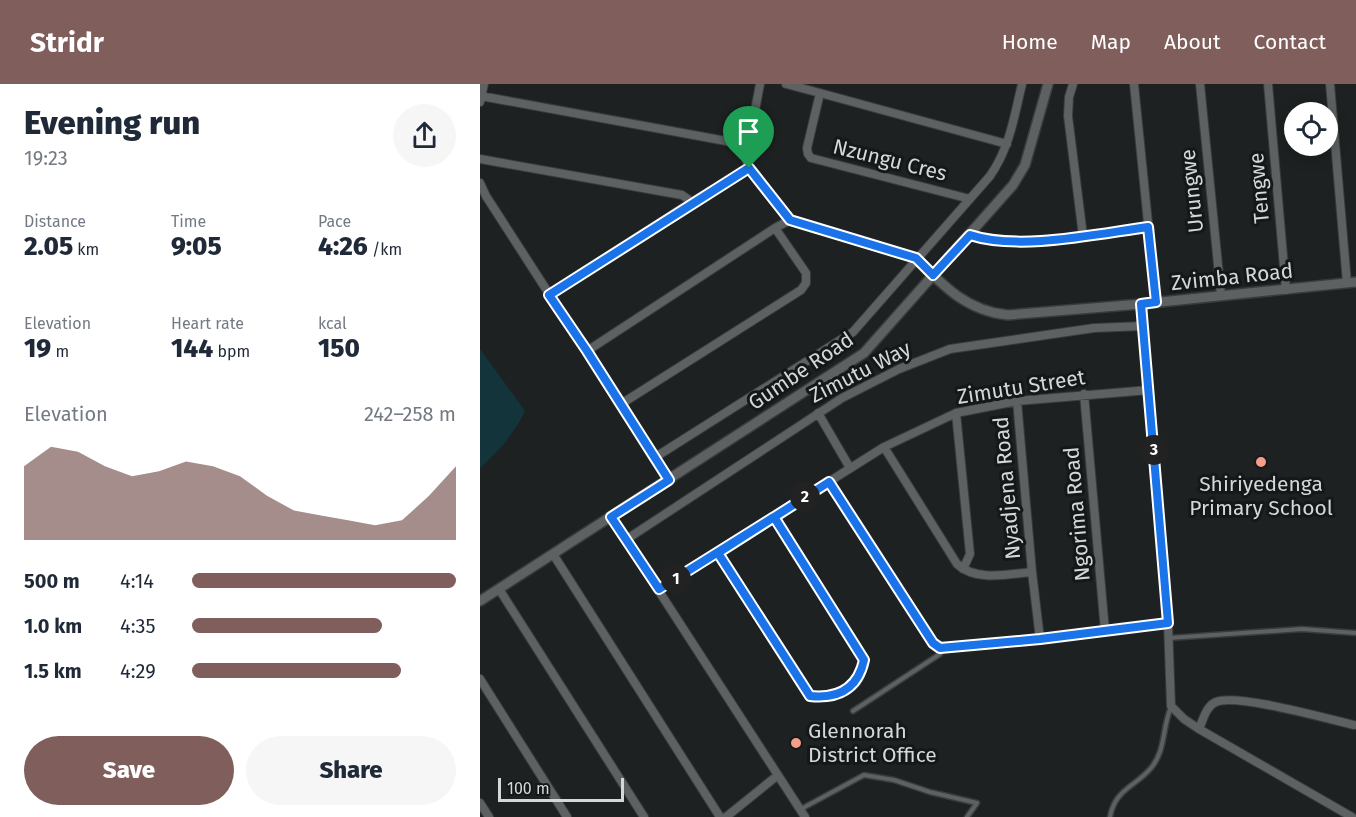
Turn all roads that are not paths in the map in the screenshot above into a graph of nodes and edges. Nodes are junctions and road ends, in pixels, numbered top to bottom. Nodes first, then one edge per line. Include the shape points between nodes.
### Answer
1 (484, 84) edge
2 (760, 84) edge
3 (786, 84) edge
4 (1022, 84) edge
5 (1048, 84) edge
6 (1073, 84) edge
7 (1134, 84) edge
8 (1200, 84) edge
9 (1268, 84) edge
10 (1330, 84) edge
11 (820, 93) junction
12 (481, 99) edge
13 (1007, 144) junction
14 (748, 145) junction
15 (480, 159) edge
16 (749, 168) junction
17 (480, 183) edge
18 (970, 199) junction
19 (692, 202) junction
20 (790, 220) junction
21 (1148, 227) junction
22 (775, 228) junction
23 (970, 235) junction
24 (1083, 236) junction
25 (916, 258) junction
26 (933, 275) junction
27 (1351, 283) edge
28 (1286, 290) junction
29 (549, 295) junction
30 (1221, 295) junction
31 (1156, 302) junction
32 (1141, 304) junction
33 (1143, 326) junction
34 (587, 351) junction
35 (1149, 390) junction
36 (1084, 394) junction
37 (1017, 401) junction
38 (621, 404) junction
39 (818, 413) junction
40 (956, 413) junction
41 (884, 447) junction
42 (654, 458) junction
43 (850, 468) junction
44 (669, 480) junction
45 (829, 482) junction
46 (611, 517) junction
47 (774, 517) junction
48 (627, 539) junction
49 (718, 553) junction
50 (553, 554) junction
51 (963, 569) junction
52 (1032, 572) junction
53 (499, 589) junction
54 (659, 589) junction
55 (480, 601) edge
56 (1168, 623) junction
57 (1105, 631) junction
58 (1356, 633) edge
59 (1168, 638) junction
60 (1040, 639) junction
61 (937, 646) junction
62 (480, 679) edge
63 (1171, 706) junction
64 (853, 711) dead end
65 (1354, 725) dead end
66 (1198, 729) junction
67 (778, 775) junction
68 (480, 803) edge
69 (803, 813) edge
70 (489, 817) edge
71 (567, 817) edge
72 (644, 817) edge
73 (720, 817) edge
74 (726, 817) edge
75 (967, 817) edge
76 (1110, 817) edge
77 (1352, 817) edge

1 - 12 street
2 - 14 street
3 - 11 street
4 - 13 street
5 - 23 street, Gumbe Road via 1025,165 1014,185
6 - 24 street via 1068,116
7 - 21 street
8 - 30 street, Urungwe
9 - 28 street, Tengwe
10 - 27 street
11 - 13 street
11 - 18 street, Nzungu Cres via 807,148 811,158
12 - 14 street
13 - 18 street via 990,176
14 - 16 street
15 - 19 street via 682,195
16 - 19 street
16 - 20 street
17 - 29 street
18 - 25 street
19 - 29 street
20 - 22 street
20 - 25 street
21 - 24 street
21 - 31 street
22 - 34 street
22 - 38 street via 806,273 801,290
23 - 24 street via 1012,242
23 - 26 street, Gumbe Road
25 - 26 street, Zvimba Road
25 - 42 street via 853,332
26 - 32 street, Zvimba Road via 970,305 994,314
26 - 44 street, Gumbe Road via 864,353
27 - 28 street, Zvimba Road
28 - 30 street, Zvimba Road
29 - 34 street
30 - 31 street, Zvimba Road
31 - 32 street, Zvimba Road
32 - 33 street
33 - 35 street
33 - 39 street, Zimutu Way via 1094,328 950,349 899,369
34 - 38 street
35 - 36 street, Zimutu Street
35 - 56 street
36 - 37 street, Zimutu Street
36 - 57 street, Ngorima Road
37 - 40 street, Zimutu Street
37 - 52 street, Nyadjena Road
38 - 42 street
39 - 43 street
39 - 48 street, Zimutu Way
40 - 41 street, Zimutu Street
40 - 51 street via 970,554
41 - 43 street, Zimutu Street
41 - 51 street
42 - 44 street
43 - 45 street, Zimutu Street
44 - 46 street, Gumbe Road
45 - 47 street, Zimutu Street
45 - 61 street
46 - 48 street
46 - 50 street, Gumbe Road
47 - 49 street, Zimutu Street
47 - 49 street via 864,660 861,674 847,689 810,696
48 - 54 street
49 - 54 street, Zimutu Street
50 - 53 street, Gumbe Road
50 - 73 street
51 - 52 street via 988,575
52 - 60 street, Nyadjena Road
53 - 55 street, Gumbe Road
53 - 72 street
54 - 67 street
56 - 57 street
56 - 59 street
57 - 60 street
58 - 59 lane via 1302,629
59 - 63 street
60 - 61 street
61 - 64 lane via 940,654
62 - 71 street
63 - 66 street
63 - 76 lane via 1163,747 1151,768 1118,796
65 - 66 street via 1227,699 1209,706
66 - 77 street
67 - 69 street
67 - 74 street
68 - 70 street
69 - 75 lane via 864,775 977,803

